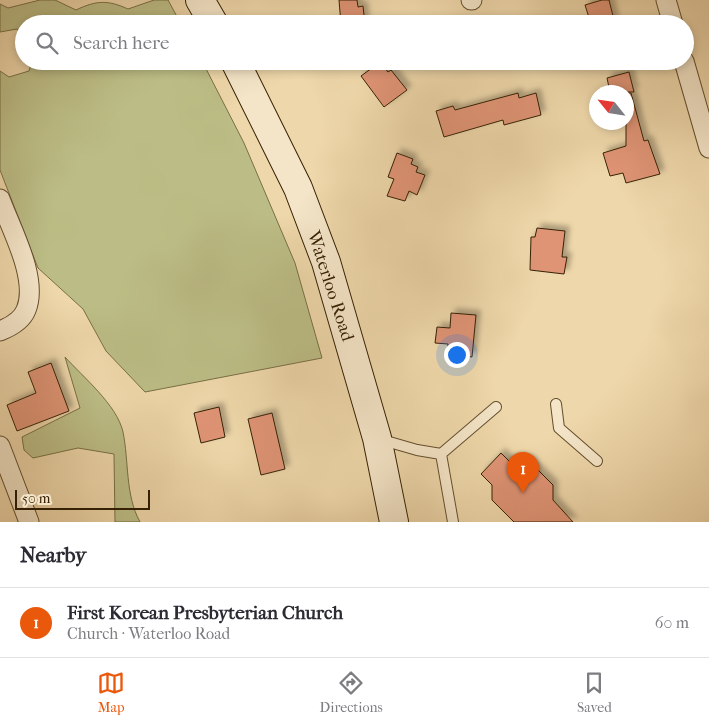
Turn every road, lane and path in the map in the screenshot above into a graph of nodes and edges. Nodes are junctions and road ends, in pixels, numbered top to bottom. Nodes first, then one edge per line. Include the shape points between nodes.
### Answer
1 (200, 0) edge
2 (666, 0) edge
3 (209, 15) edge
4 (670, 15) edge
5 (239, 70) edge
6 (687, 70) edge
7 (709, 148) edge
8 (0, 199) edge
9 (0, 331) edge
10 (556, 404) dead end
11 (496, 407) dead end
12 (377, 438) junction
13 (0, 446) edge
14 (441, 454) junction
15 (597, 461) dead end
16 (29, 522) edge
17 (394, 522) edge
18 (452, 522) edge

1 - 3 main road
2 - 4 street
5 - 12 main road, Waterloo Road via 298,188 326,262
6 - 7 street
8 - 9 street via 28,273 30,292 26,311 16,322
10 - 15 lane via 559,428
11 - 14 lane
12 - 14 lane
12 - 17 main road, Waterloo Road
13 - 16 street
14 - 18 lane

